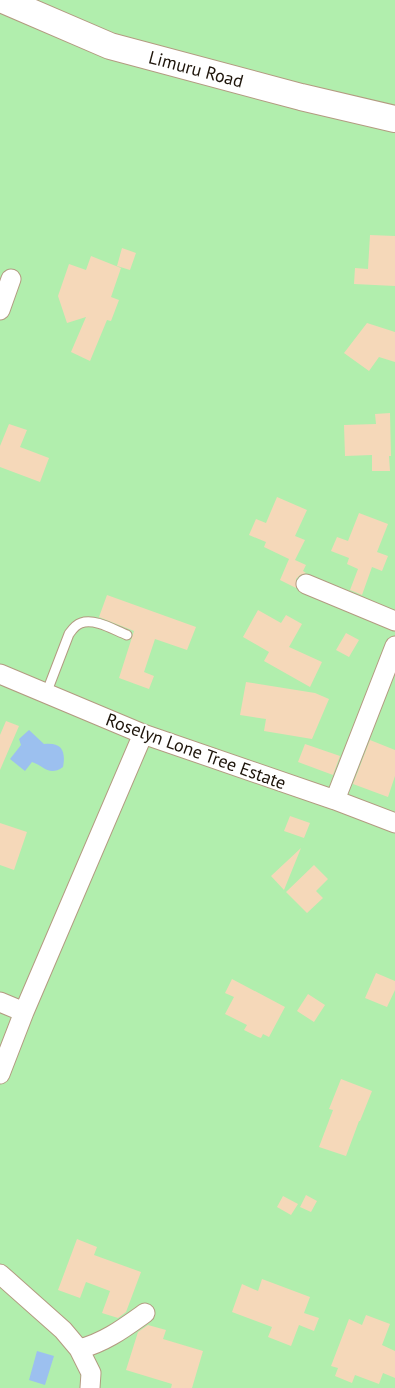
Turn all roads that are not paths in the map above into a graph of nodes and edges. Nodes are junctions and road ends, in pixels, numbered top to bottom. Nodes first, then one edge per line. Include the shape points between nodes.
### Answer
1 (3, 0) edge
2 (395, 119) edge
3 (12, 279) dead end
4 (0, 310) edge
5 (306, 584) dead end
6 (395, 621) edge
7 (127, 634) dead end
8 (395, 646) edge
9 (0, 674) edge
10 (46, 694) junction
11 (143, 734) junction
12 (335, 800) junction
13 (395, 823) edge
14 (0, 1002) edge
15 (24, 1012) junction
16 (0, 1074) edge
17 (0, 1274) edge
18 (144, 1313) dead end
19 (78, 1349) junction
20 (90, 1388) edge

1 - 2 main road, Limuru Road via 110,46
3 - 4 street
5 - 6 street
7 - 10 lane via 96,622 82,622 75,627 69,634
8 - 12 street
9 - 10 street, Roselyn Lone Tree Estate
10 - 11 street, Roselyn Lone Tree Estate
11 - 12 street, Roselyn Lone Tree Estate
11 - 15 street
12 - 13 street, Roselyn Lone Tree Estate
14 - 15 street
15 - 16 street
17 - 19 street via 62,1330
18 - 19 street via 92,1346
19 - 20 street via 91,1373

